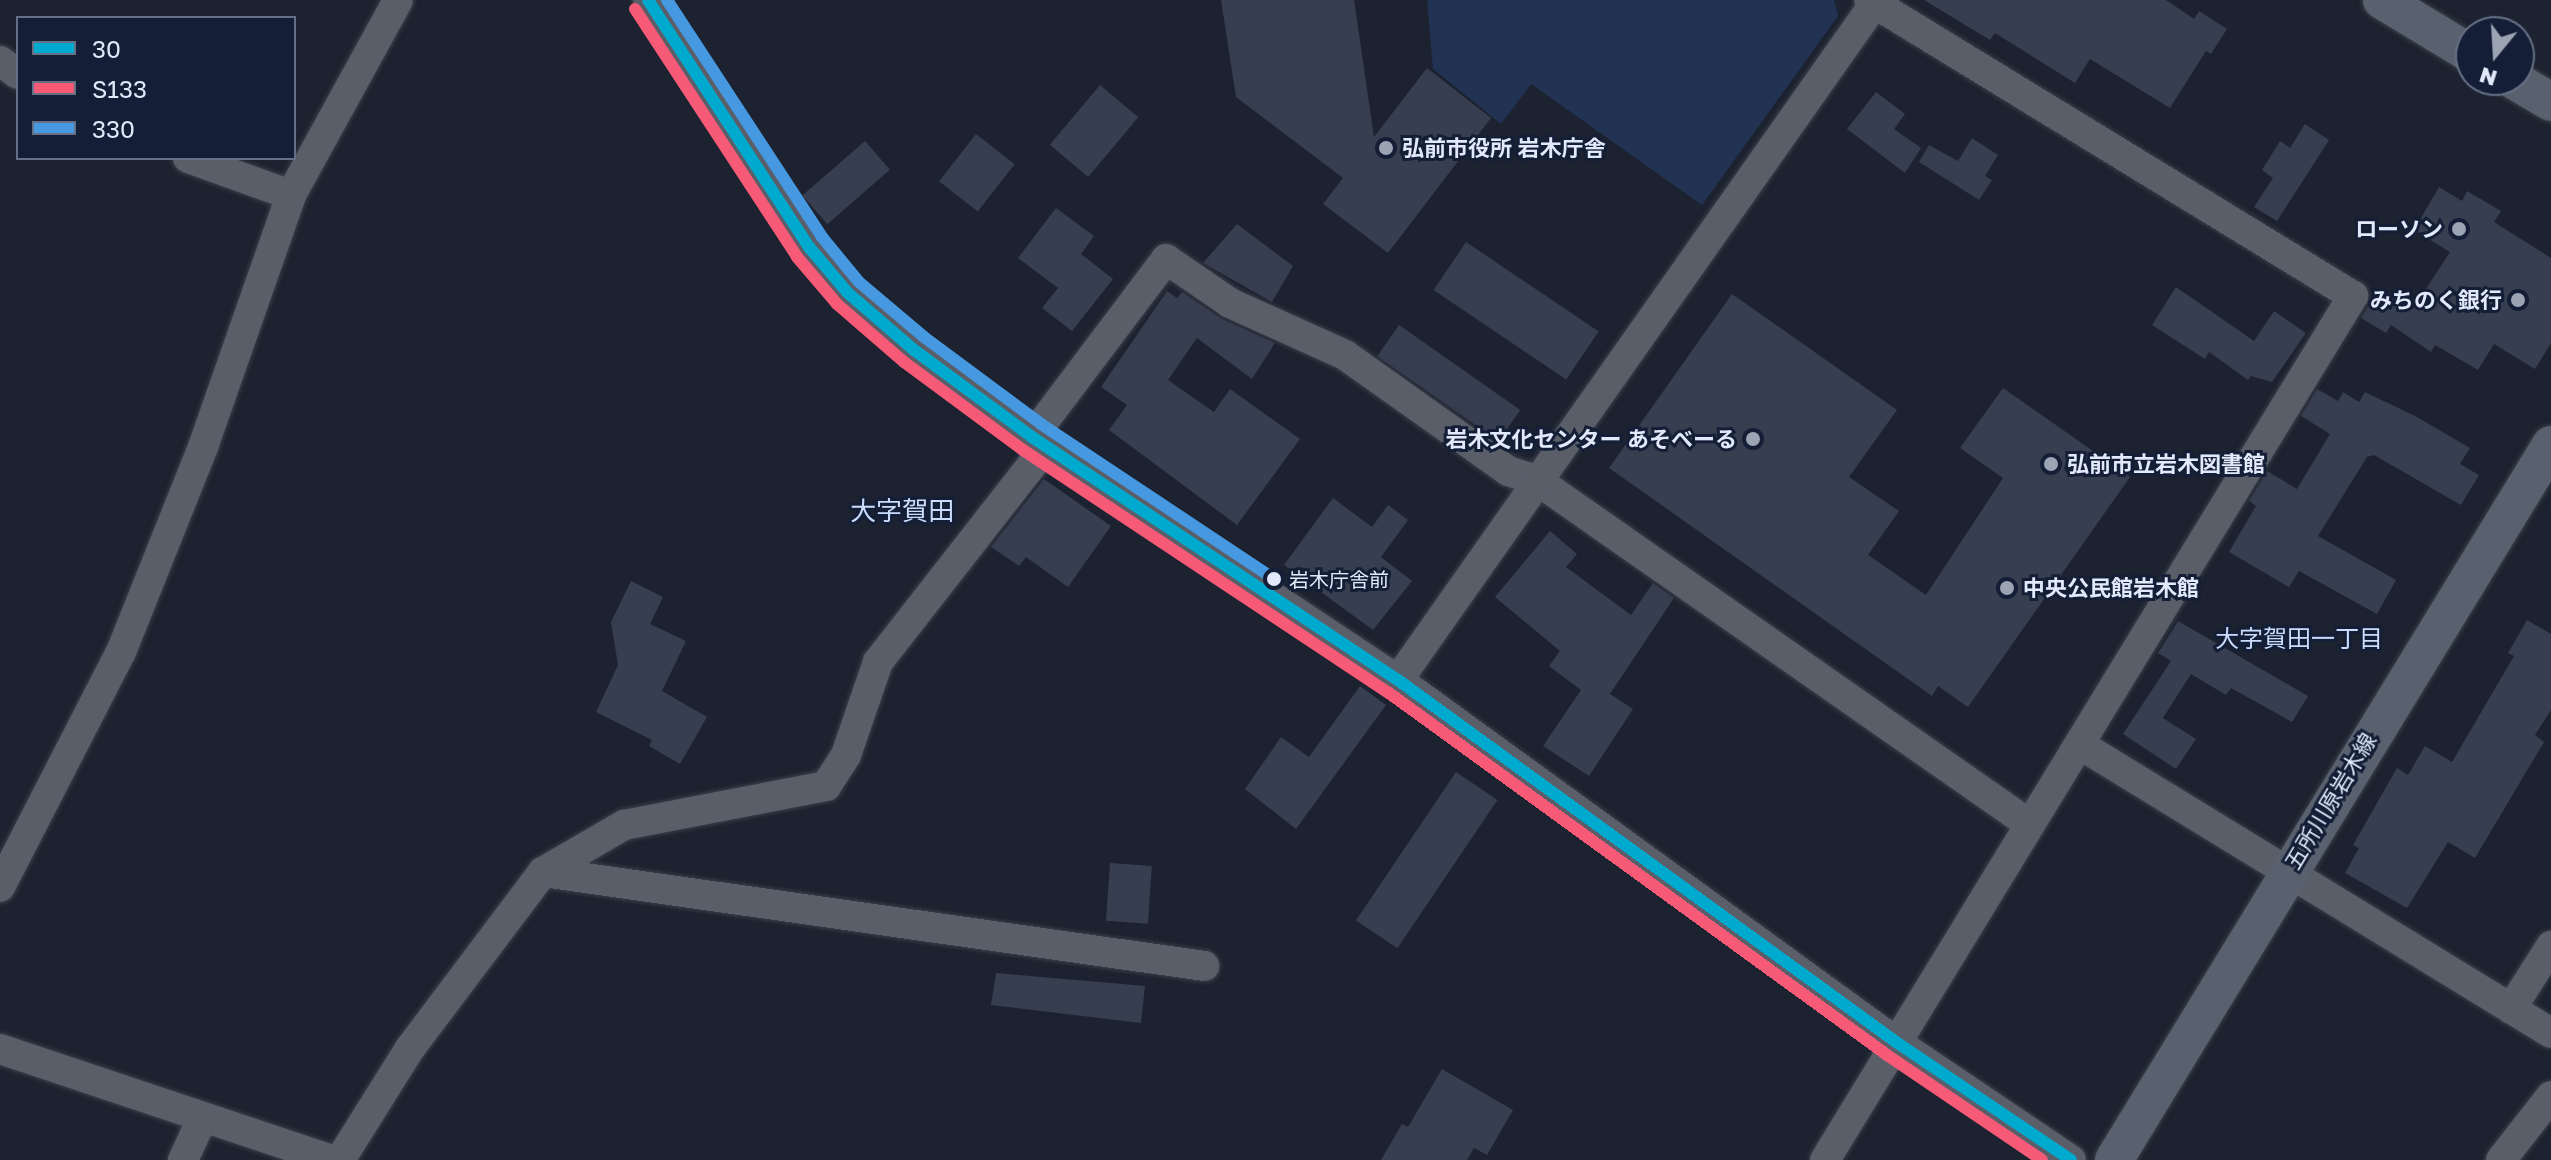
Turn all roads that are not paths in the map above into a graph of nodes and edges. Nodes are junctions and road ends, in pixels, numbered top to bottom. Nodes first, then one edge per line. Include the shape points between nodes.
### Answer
1 (398, 0) edge
2 (648, 0) edge
3 (2382, 0) edge
4 (1874, 1) edge
5 (2455, 44) edge
6 (194, 160) edge
7 (291, 195) junction
8 (1039, 442) junction
9 (2551, 445) edge
10 (1538, 481) junction
11 (1398, 680) junction
12 (2079, 744) junction
13 (2029, 824) junction
14 (543, 872) junction
15 (2287, 872) junction
16 (0, 887) edge
17 (2551, 946) edge
18 (1204, 966) dead end
19 (2511, 1009) junction
20 (2551, 1033) edge
21 (1896, 1042) junction
22 (0, 1049) edge
23 (2551, 1096) edge
24 (203, 1117) junction
25 (183, 1160) edge
26 (332, 1160) edge
27 (340, 1160) edge
28 (1825, 1160) edge
29 (2071, 1160) edge
30 (2114, 1160) edge
31 (2501, 1160) edge

1 - 7 street
2 - 8 street via 809,247 848,293 914,350
3 - 5 main road
4 - 10 street
4 - 12 street via 2353,296
6 - 7 street
7 - 16 street via 204,444 121,652
8 - 10 street via 1166,259 1230,303 1345,355 1508,471
8 - 11 street
8 - 14 street via 878,662 846,755 826,786 624,825
9 - 15 main road, 五所川原岩木線
10 - 11 street
10 - 13 street
11 - 21 street
12 - 13 street
12 - 15 street
13 - 21 street
14 - 18 street
14 - 27 street via 411,1047
15 - 19 street
15 - 30 main road, 五所川原岩木線
17 - 19 street
19 - 20 street
21 - 28 street
21 - 29 street
22 - 24 street
23 - 31 street
24 - 25 street
24 - 26 street

